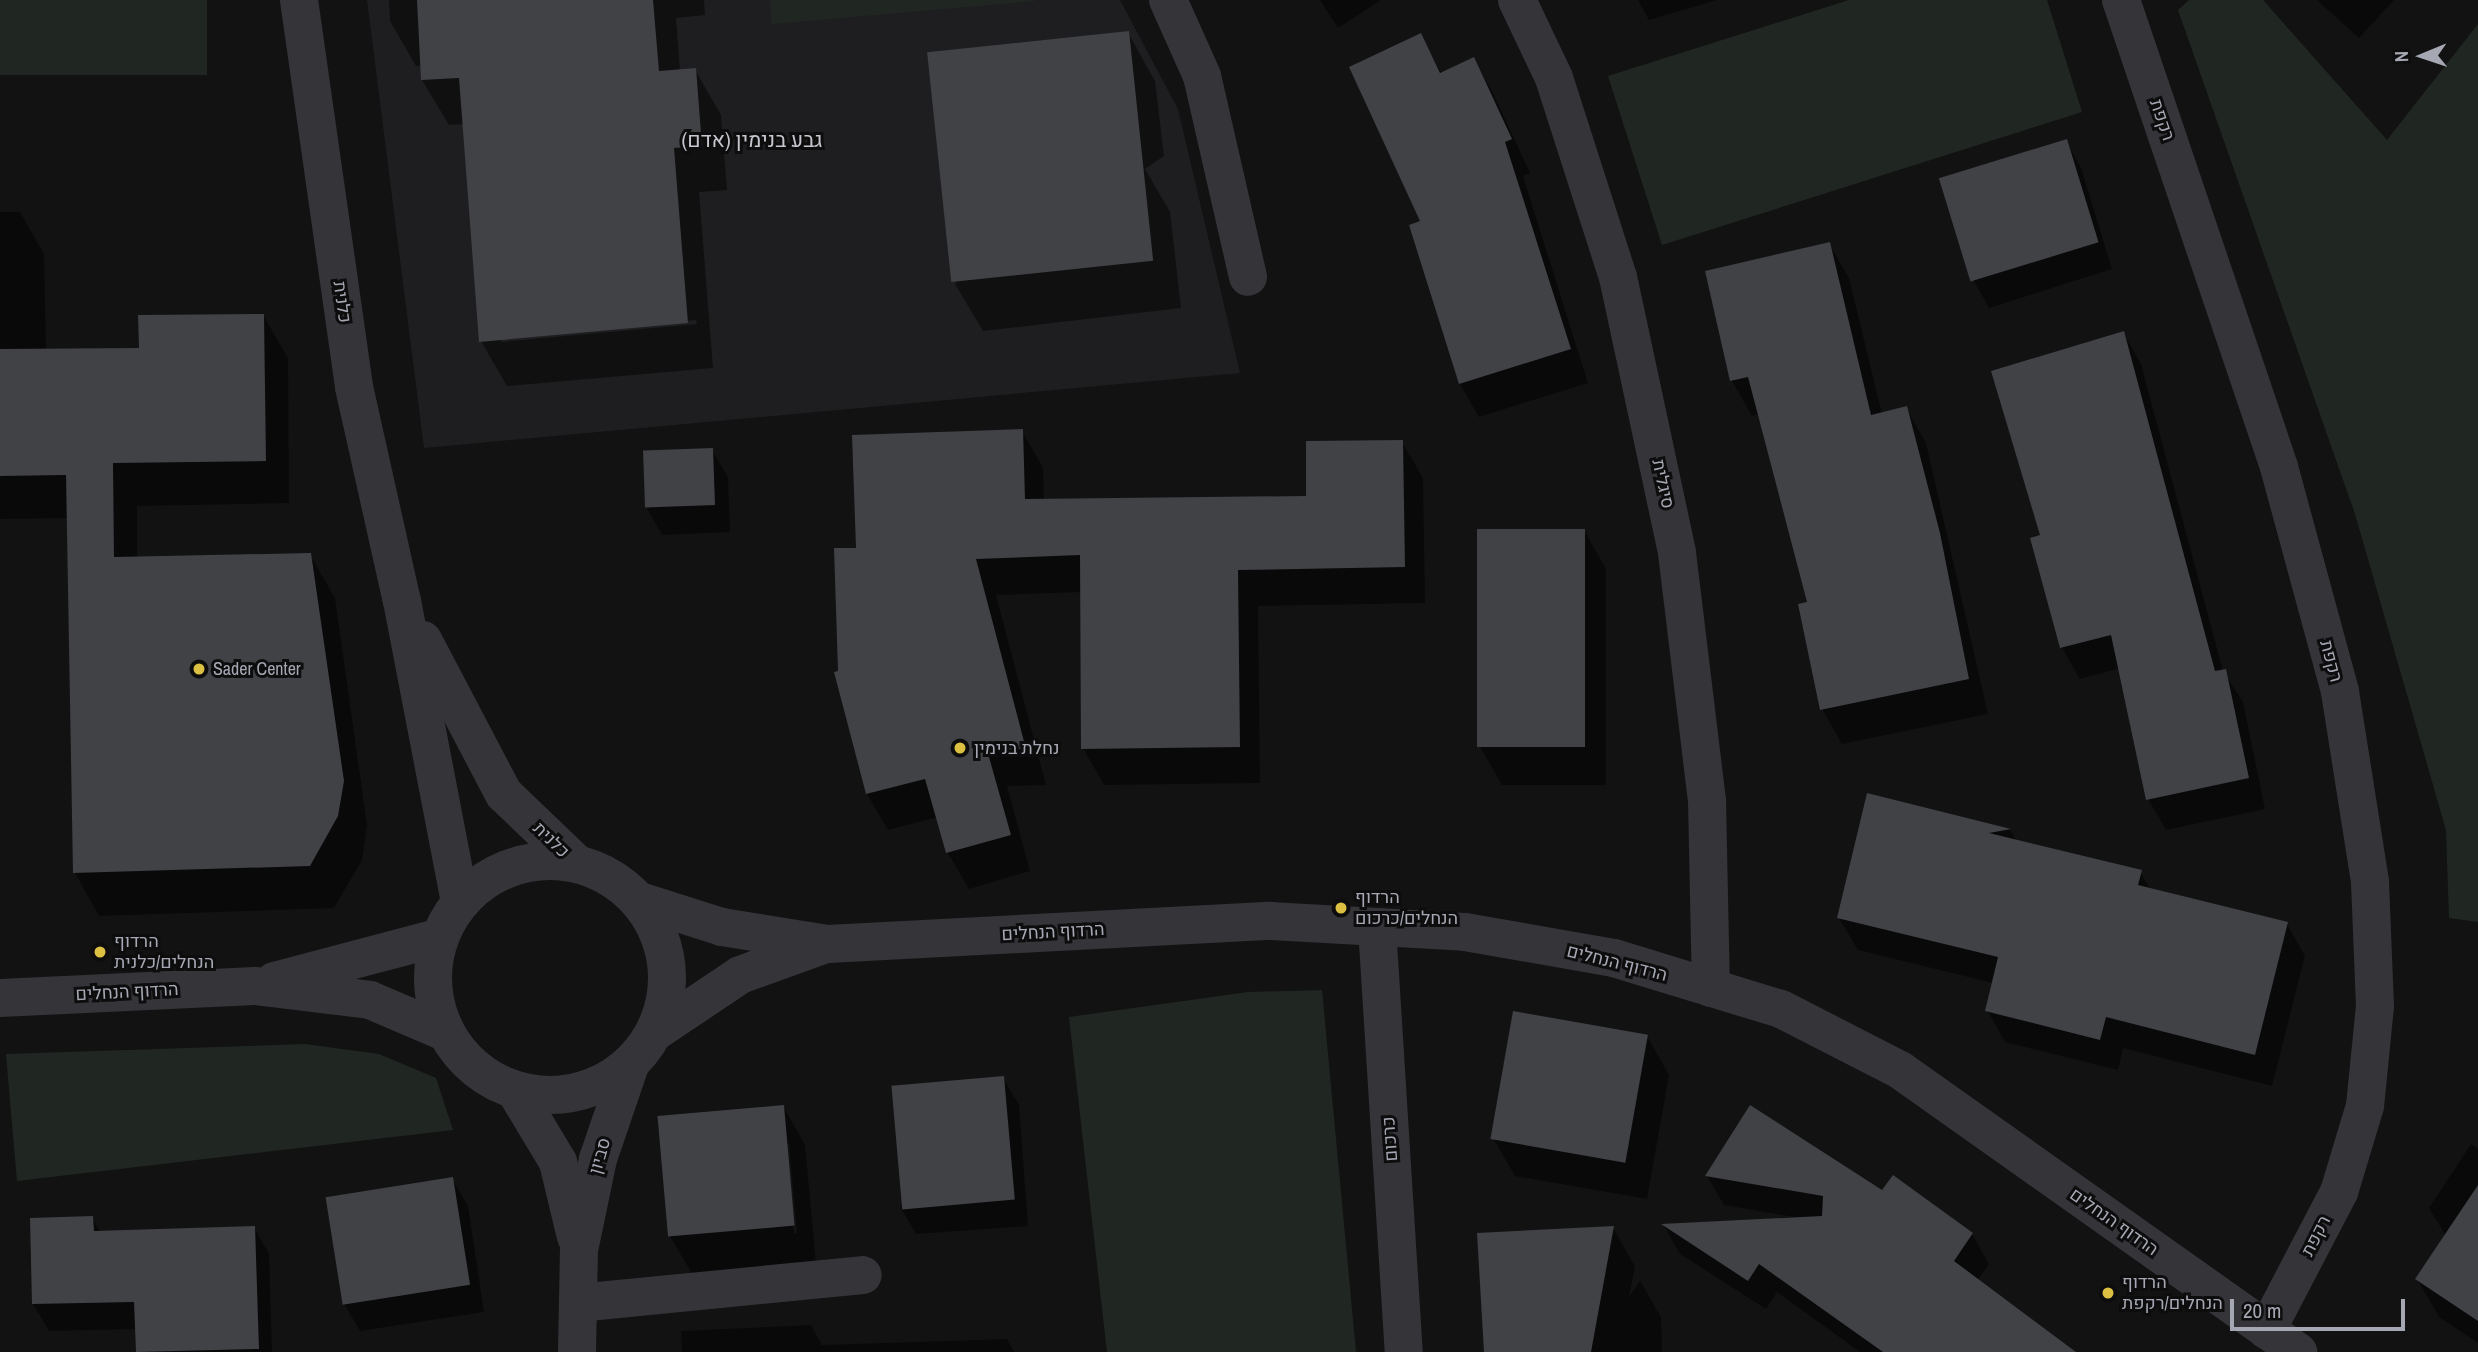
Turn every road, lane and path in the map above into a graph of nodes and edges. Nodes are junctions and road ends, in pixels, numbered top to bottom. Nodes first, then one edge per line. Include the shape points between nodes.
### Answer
1 (299, 0) edge
2 (1168, 0) edge
3 (1517, 0) edge
4 (2121, 0) edge
5 (1248, 277) dead end
6 (402, 601) junction
7 (575, 862) junction
8 (640, 901) junction
9 (460, 902) junction
10 (1377, 927) junction
11 (440, 937) junction
12 (828, 944) junction
13 (255, 986) junction
14 (1711, 988) junction
15 (0, 998) edge
16 (445, 1032) junction
17 (655, 1032) junction
18 (630, 1065) junction
19 (516, 1092) junction
20 (579, 1250) junction
21 (863, 1275) dead end
22 (578, 1303) junction
23 (2267, 1330) junction
24 (577, 1352) edge
25 (1404, 1352) edge
26 (2298, 1352) edge

1 - 6 street, כלנית via 354,387
2 - 5 street via 1202,76
3 - 14 street, סיגלית via 1554,78 1618,277 1677,553 1707,800
4 - 23 street, רקפת via 2278,467 2340,692 2371,882 2375,1006 2365,1105 2339,1192
6 - 7 street, כלנית via 504,794
6 - 9 street, כלנית
7 - 8 street via 611,877
7 - 9 street via 543,860 512,866 484,880
8 - 12 street, הרדוף הנחלים via 722,927
8 - 17 street via 659,931 667,965 667,1000
9 - 11 street
10 - 12 street, הרדוף הנחלים via 1270,922
10 - 14 street, הרדוף הנחלים via 1465,932 1614,958
10 - 25 street, כרכום
11 - 13 street, הרדוף הנחלים
11 - 16 street via 432,969 435,1002
12 - 17 street, הרדוף הנחלים via 740,975
13 - 15 street, הרדוף הנחלים
13 - 16 street, הרדוף הנחלים via 370,1000
14 - 23 street, הרדוף הנחלים via 1782,1009 1900,1070
16 - 19 street via 464,1058 488,1079
17 - 18 street
18 - 19 street via 596,1087 556,1097
18 - 20 street, סביון via 598,1159
19 - 20 street, סביון via 558,1162
20 - 22 street, סביון
21 - 22 street
22 - 24 street, סביון
23 - 26 street, הרדוף הנחלים

